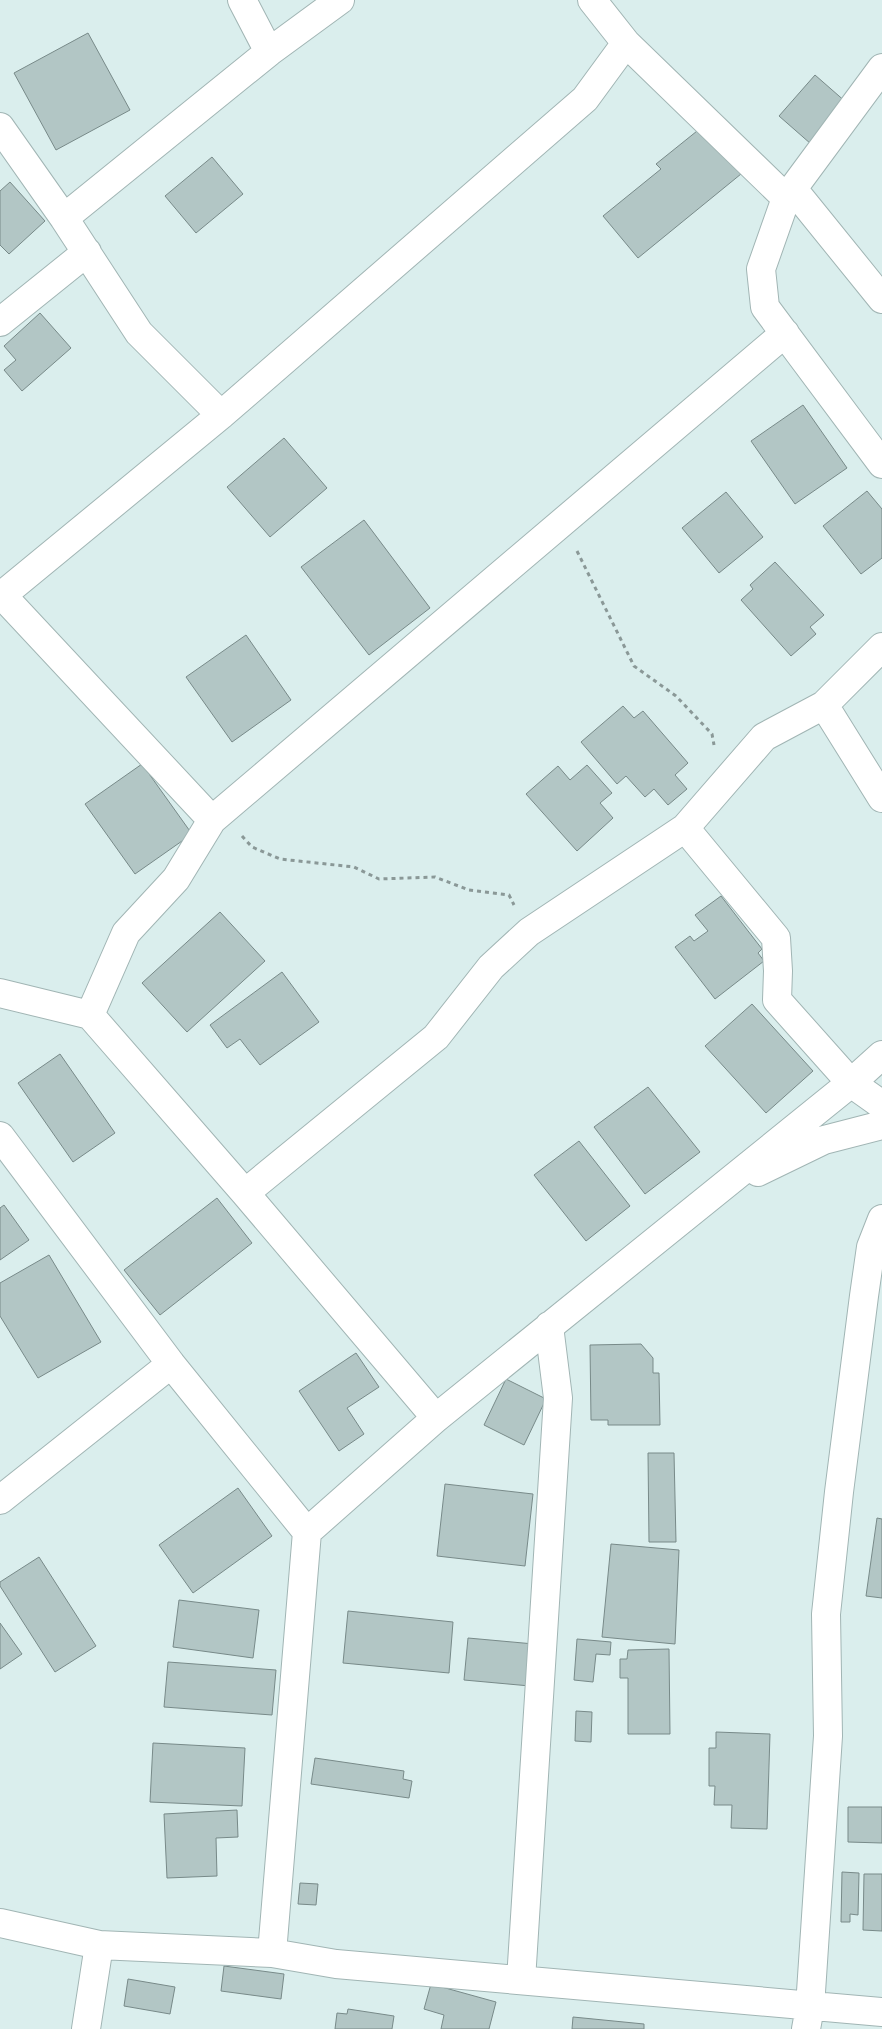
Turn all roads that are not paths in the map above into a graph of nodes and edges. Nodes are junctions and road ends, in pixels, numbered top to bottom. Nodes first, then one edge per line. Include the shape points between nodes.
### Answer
1 (242, 0) edge
2 (340, 0) edge
3 (592, 0) edge
4 (626, 43) junction
5 (269, 52) junction
6 (882, 68) edge
7 (0, 127) edge
8 (790, 193) junction
9 (64, 218) junction
10 (87, 252) junction
11 (882, 299) edge
12 (0, 322) edge
13 (785, 333) junction
14 (221, 415) junction
15 (882, 464) edge
16 (1, 595) edge
17 (882, 647) edge
18 (824, 705) junction
19 (882, 798) edge
20 (216, 817) junction
21 (685, 828) junction
22 (0, 993) edge
23 (90, 1015) junction
24 (882, 1055) edge
25 (851, 1084) junction
26 (882, 1106) edge
27 (882, 1125) edge
28 (0, 1136) edge
29 (245, 1193) junction
30 (710, 1196) junction
31 (882, 1218) edge
32 (549, 1326) junction
33 (172, 1364) junction
34 (436, 1418) junction
35 (0, 1500) edge
36 (307, 1532) junction
37 (0, 1923) edge
38 (99, 1945) junction
39 (272, 1953) junction
40 (522, 1980) junction
41 (882, 2012) edge
42 (808, 2018) edge
43 (86, 2029) edge

1 - 5 street
2 - 5 street
3 - 4 street
4 - 8 street
4 - 14 street via 585,99
5 - 9 street
6 - 8 street
7 - 9 street
8 - 11 street
8 - 13 street via 761,268 766,307
9 - 10 street
10 - 12 street
10 - 14 street via 139,333
13 - 15 street
13 - 20 street
14 - 16 street
16 - 20 street
17 - 18 street
18 - 19 street
18 - 21 street via 764,736
20 - 23 street via 176,879 126,932
21 - 25 street via 776,938 777,1000
21 - 29 street via 529,932 491,967 436,1037
22 - 23 street
23 - 29 street
24 - 25 street
25 - 26 street
25 - 30 street
27 - 30 street via 824,1140
28 - 33 street
29 - 34 street
30 - 32 street
31 - 42 street via 871,1247 864,1296 826,1614 828,1736
32 - 34 street
32 - 40 street via 558,1398
33 - 35 street
33 - 36 street
34 - 36 street
36 - 39 street
37 - 38 street
38 - 39 street
38 - 43 street
39 - 40 street via 336,1964
40 - 42 street
41 - 42 street

